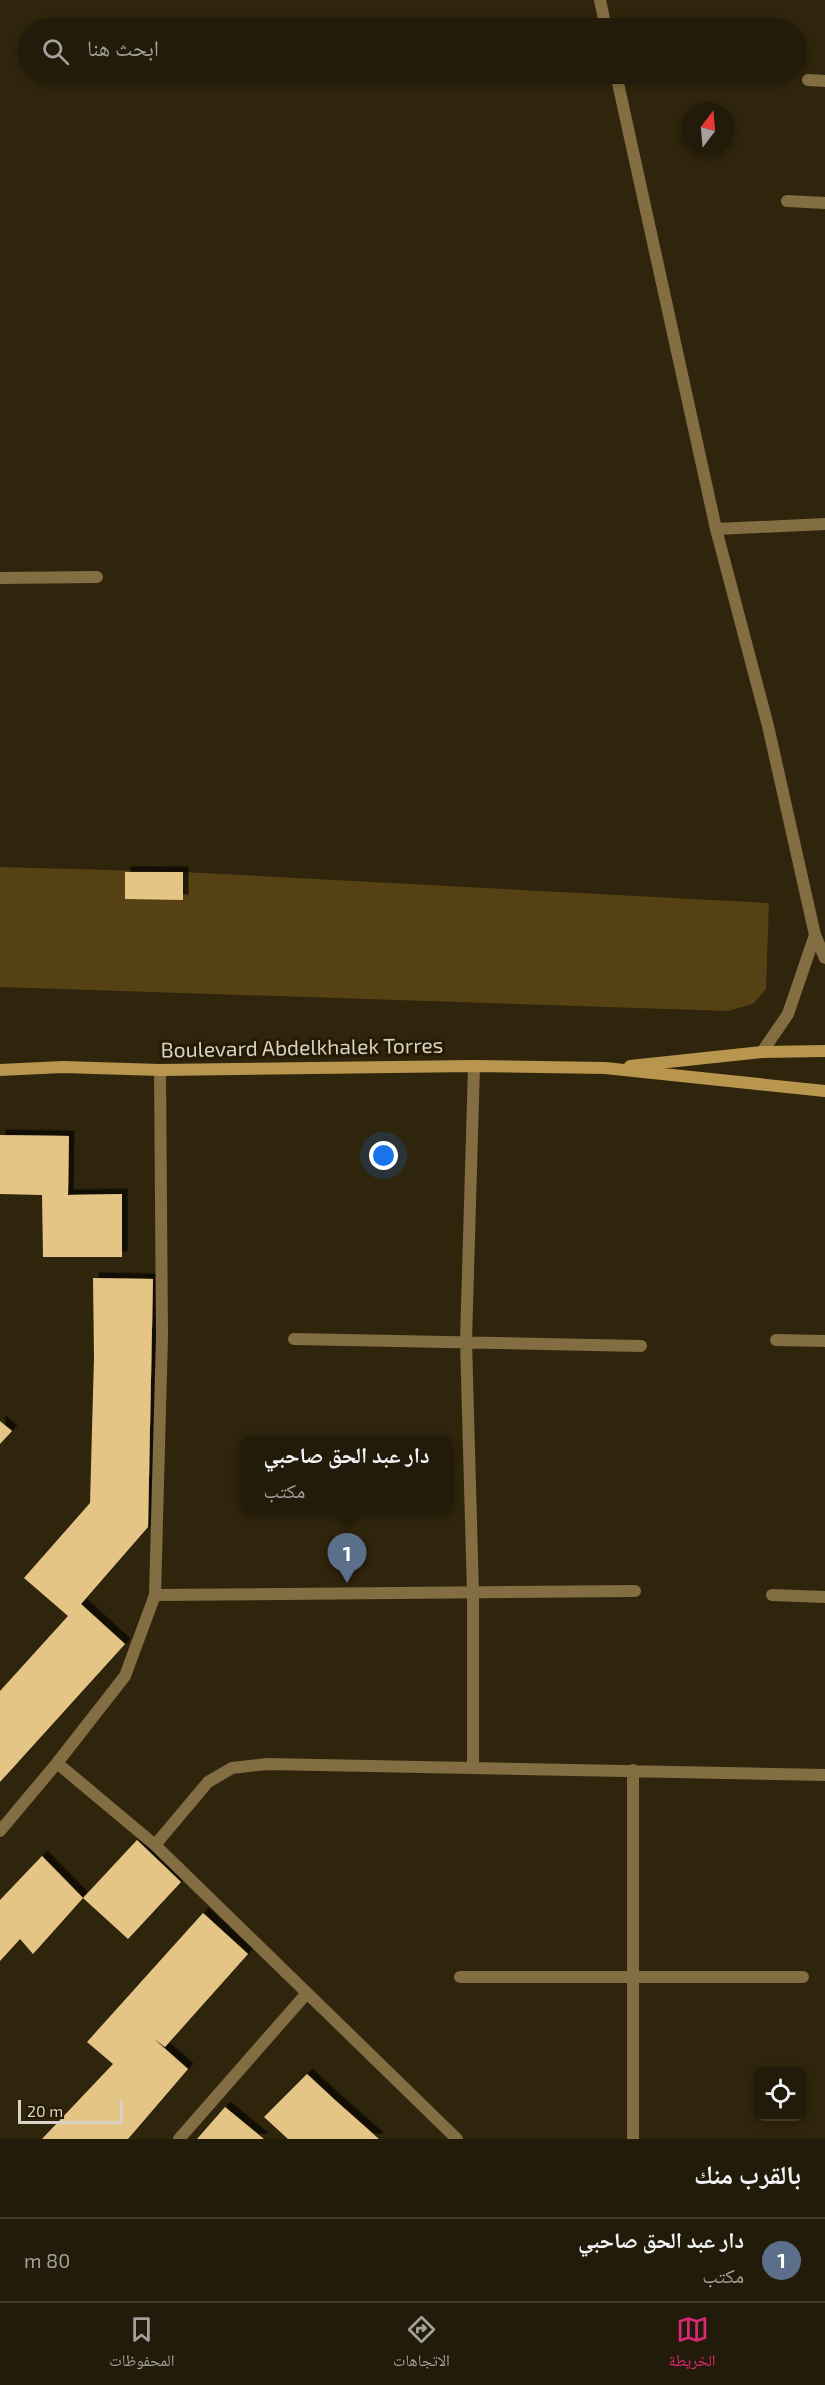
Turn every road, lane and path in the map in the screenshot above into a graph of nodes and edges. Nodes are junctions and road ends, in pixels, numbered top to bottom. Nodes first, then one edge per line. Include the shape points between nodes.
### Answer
1 (600, 0) edge
2 (604, 18) edge
3 (808, 80) dead end
4 (825, 81) edge
5 (618, 84) edge
6 (787, 201) dead end
7 (825, 203) edge
8 (825, 524) edge
9 (716, 530) junction
10 (97, 577) dead end
11 (0, 578) edge
12 (815, 935) junction
13 (825, 958) edge
14 (825, 1051) edge
15 (762, 1052) junction
16 (474, 1066) junction
17 (605, 1068) junction
18 (0, 1070) edge
19 (160, 1070) junction
20 (825, 1091) edge
21 (294, 1339) dead end
22 (776, 1340) dead end
23 (466, 1341) junction
24 (825, 1341) edge
25 (641, 1346) dead end
26 (635, 1591) dead end
27 (473, 1593) junction
28 (155, 1594) junction
29 (772, 1595) dead end
30 (825, 1597) edge
31 (57, 1763) junction
32 (473, 1768) junction
33 (633, 1770) junction
34 (825, 1775) edge
35 (0, 1831) edge
36 (155, 1845) junction
37 (460, 1977) dead end
38 (631, 1977) junction
39 (803, 1977) dead end
40 (307, 1993) junction
41 (179, 2139) edge
42 (457, 2139) edge
43 (633, 2139) edge

1 - 2 street
3 - 4 street
5 - 9 street
6 - 7 street
8 - 9 street
9 - 12 street via 768,726
10 - 11 street
12 - 13 street
12 - 15 street via 788,1014
14 - 15 street, Boulevard Abdelkhalek Torres
15 - 17 street, Boulevard Abdelkhalek Torres
16 - 17 street, Boulevard Abdelkhalek Torres
16 - 19 street, Boulevard Abdelkhalek Torres
16 - 23 street
17 - 20 street, Boulevard Abdelkhalek Torres
18 - 19 street, Boulevard Abdelkhalek Torres via 63,1066
19 - 28 street via 162,1336
21 - 23 street
22 - 24 street
23 - 25 street
23 - 27 street
26 - 27 street
27 - 28 street
27 - 32 street
28 - 31 street via 125,1676
29 - 30 street
31 - 35 street
31 - 36 street
32 - 33 street
32 - 36 street via 268,1764 232,1768 208,1782
33 - 34 street
33 - 38 street
36 - 40 street
37 - 38 street
38 - 39 street
38 - 43 street
40 - 41 street
40 - 42 street

